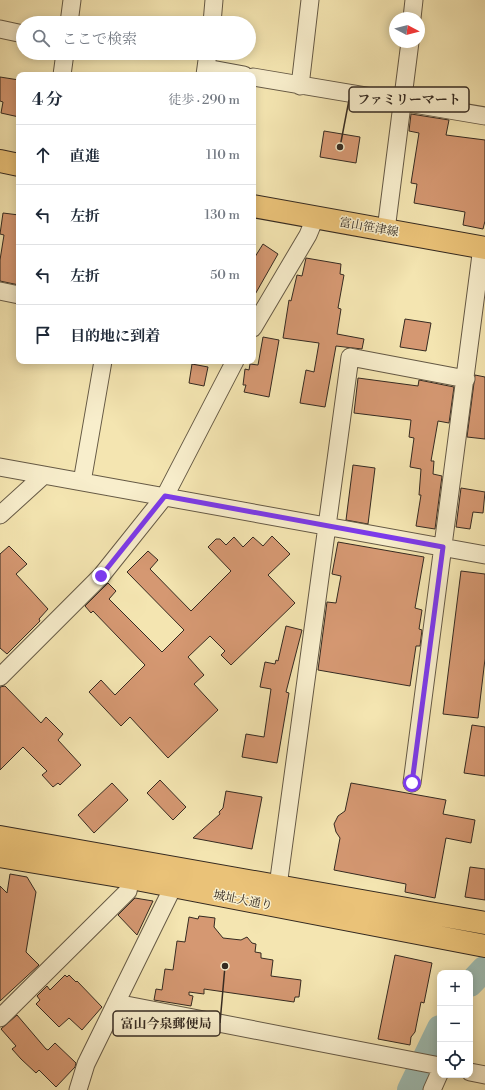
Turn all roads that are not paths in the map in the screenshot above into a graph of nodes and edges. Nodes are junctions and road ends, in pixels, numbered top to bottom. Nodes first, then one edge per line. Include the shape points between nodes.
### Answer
1 (72, 0) edge
2 (214, 0) edge
3 (310, 0) edge
4 (414, 0) edge
5 (413, 12) edge
6 (70, 16) edge
7 (213, 16) edge
8 (0, 30) edge
9 (16, 33) edge
10 (409, 48) edge
11 (64, 60) edge
12 (206, 65) edge
13 (62, 72) edge
14 (233, 72) edge
15 (256, 78) edge
16 (300, 86) junction
17 (403, 103) junction
18 (485, 116) edge
19 (0, 161) edge
20 (16, 164) edge
21 (256, 207) edge
22 (316, 218) junction
23 (386, 230) junction
24 (483, 247) edge
25 (0, 291) edge
26 (16, 294) edge
27 (256, 323) edge
28 (102, 364) edge
29 (233, 364) edge
30 (466, 379) junction
31 (0, 467) edge
32 (44, 476) junction
33 (82, 482) junction
34 (165, 496) junction
35 (0, 515) edge
36 (327, 526) junction
37 (443, 547) junction
38 (485, 555) edge
39 (0, 677) edge
40 (412, 783) dead end
41 (0, 837) edge
42 (0, 856) edge
43 (131, 878) junction
44 (278, 886) junction
45 (173, 887) junction
46 (485, 923) edge
47 (485, 946) edge
48 (116, 1002) junction
49 (0, 1018) edge
50 (437, 1065) edge
51 (473, 1073) edge
52 (485, 1075) edge
53 (437, 1078) edge
54 (78, 1090) edge
55 (432, 1090) edge

1 - 6 street
2 - 7 street
3 - 16 street
4 - 5 street
8 - 9 street
10 - 17 street
11 - 13 street
12 - 14 street
15 - 16 street
16 - 17 street
17 - 18 street
17 - 23 street
19 - 20 main road
21 - 22 main road, 富山笹津線
22 - 23 main road, 富山笹津線
22 - 27 street
23 - 24 main road, 富山笹津線
24 - 30 street
25 - 26 street
28 - 33 street
29 - 34 street
30 - 36 street via 350,357
30 - 37 street
31 - 32 street
32 - 33 street
32 - 35 street
33 - 34 street
34 - 36 street
34 - 39 street via 101,576
36 - 37 street
36 - 44 street
37 - 38 street
37 - 40 street
41 - 44 main road, 城址大通り
42 - 43 main road, 城址大通り
43 - 45 main road, 城址大通り
43 - 49 street via 128,891
44 - 46 main road, 城址大通り
45 - 47 main road, 城址大通り
45 - 48 street
48 - 50 street
48 - 54 street via 86,1064
51 - 52 street
53 - 55 street

